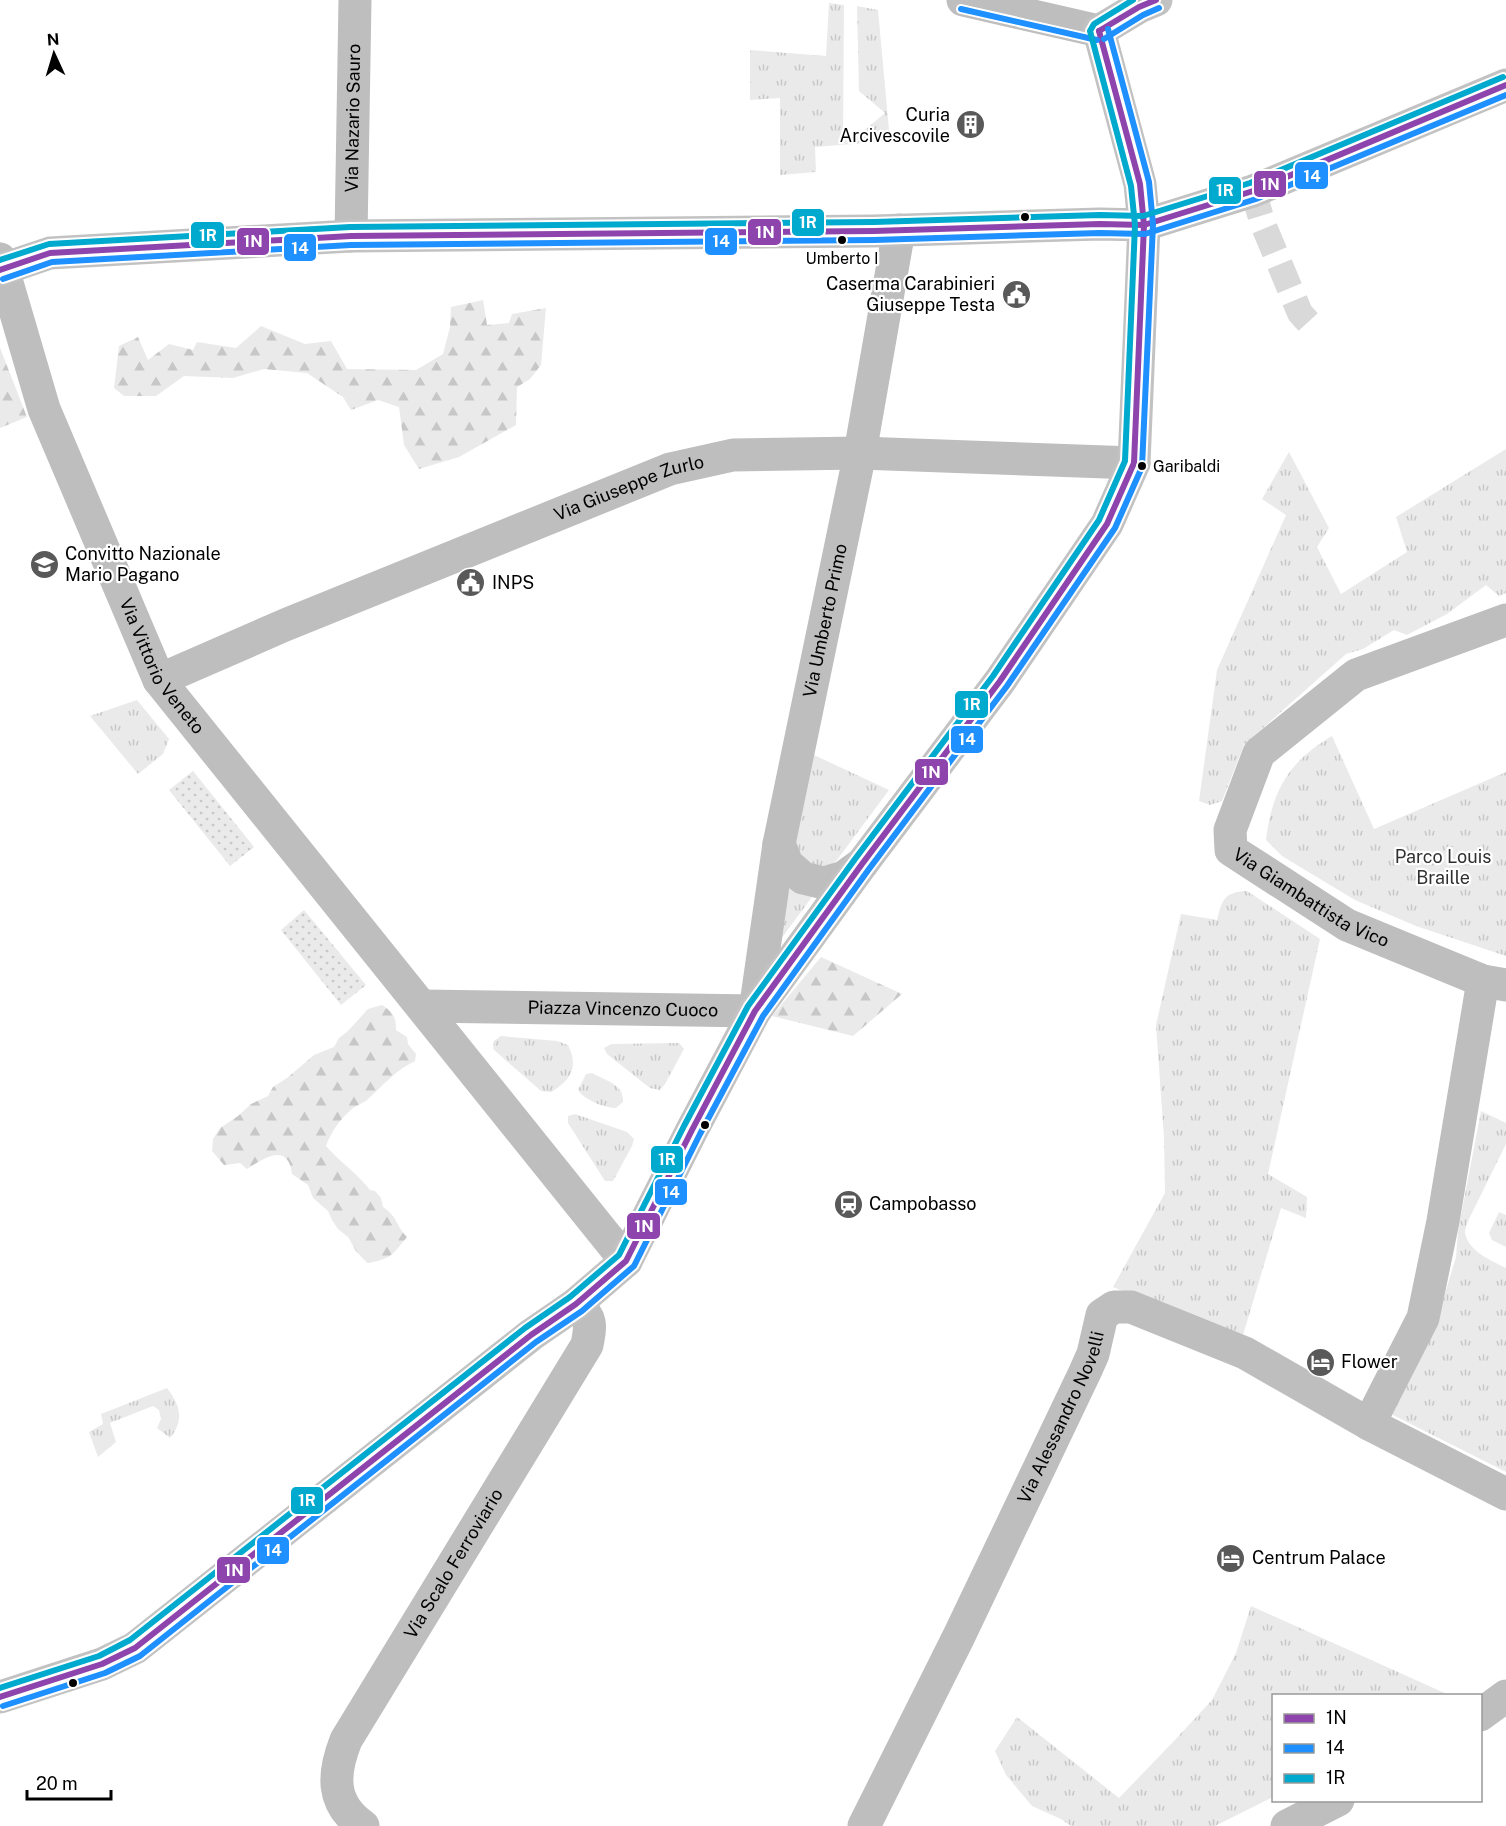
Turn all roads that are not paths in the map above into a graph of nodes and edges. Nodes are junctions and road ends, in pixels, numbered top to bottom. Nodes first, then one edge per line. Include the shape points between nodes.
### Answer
1 (355, 0) edge
2 (963, 0) edge
3 (1156, 0) edge
4 (1099, 31) junction
5 (1506, 85) edge
6 (1144, 225) junction
7 (899, 230) junction
8 (351, 236) junction
9 (1, 266) edge
10 (860, 453) junction
11 (1134, 463) junction
12 (1506, 620) edge
13 (159, 680) junction
14 (779, 844) junction
15 (862, 864) junction
16 (1494, 983) edge
17 (423, 1006) junction
18 (755, 1011) junction
19 (626, 1261) junction
20 (576, 1304) junction
21 (1369, 1424) junction
22 (1506, 1494) edge
23 (1506, 1696) edge
24 (0, 1697) edge
25 (1482, 1714) edge
26 (1334, 1802) edge
27 (363, 1826) edge
28 (864, 1826) edge
29 (1287, 1826) edge

1 - 8 street, Via Nazario Sauro
2 - 4 street
3 - 4 main road
4 - 6 main road via 1140,183
5 - 6 main road via 1253,191
6 - 7 main road
6 - 11 main road
7 - 8 main road
7 - 10 street, Via Umberto Primo
8 - 9 main road via 50,253
9 - 13 street, Via Vittorio Veneto via 44,409
10 - 11 street, Via Giuseppe Zurlo
10 - 13 street, Via Giuseppe Zurlo via 733,456 670,469
10 - 14 street, Via Umberto Primo
11 - 15 main road via 1107,524 1000,681
12 - 16 street, Via Giambattista Vico via 1356,675 1259,753 1230,830 1231,850 1347,925
13 - 17 street, Via Vittorio Veneto
14 - 15 street via 787,864 803,878 824,883 844,877
14 - 18 street, Via Umberto Primo
15 - 18 main road
16 - 21 street, Via Giambattista Vico via 1423,1318
17 - 18 street, Piazza Vincenzo Cuoco
17 - 19 street
18 - 19 main road
19 - 20 main road
20 - 24 main road via 531,1335 135,1648 102,1664
20 - 27 street, Via Scalo Ferroviario via 588,1316 587,1344 346,1740 336,1773 337,1789 341,1803
21 - 22 street, Via Alessandro Novelli
21 - 28 street, Via Alessandro Novelli via 1245,1353 1131,1307 1114,1307 1102,1315 1085,1372
23 - 25 street
26 - 29 street

